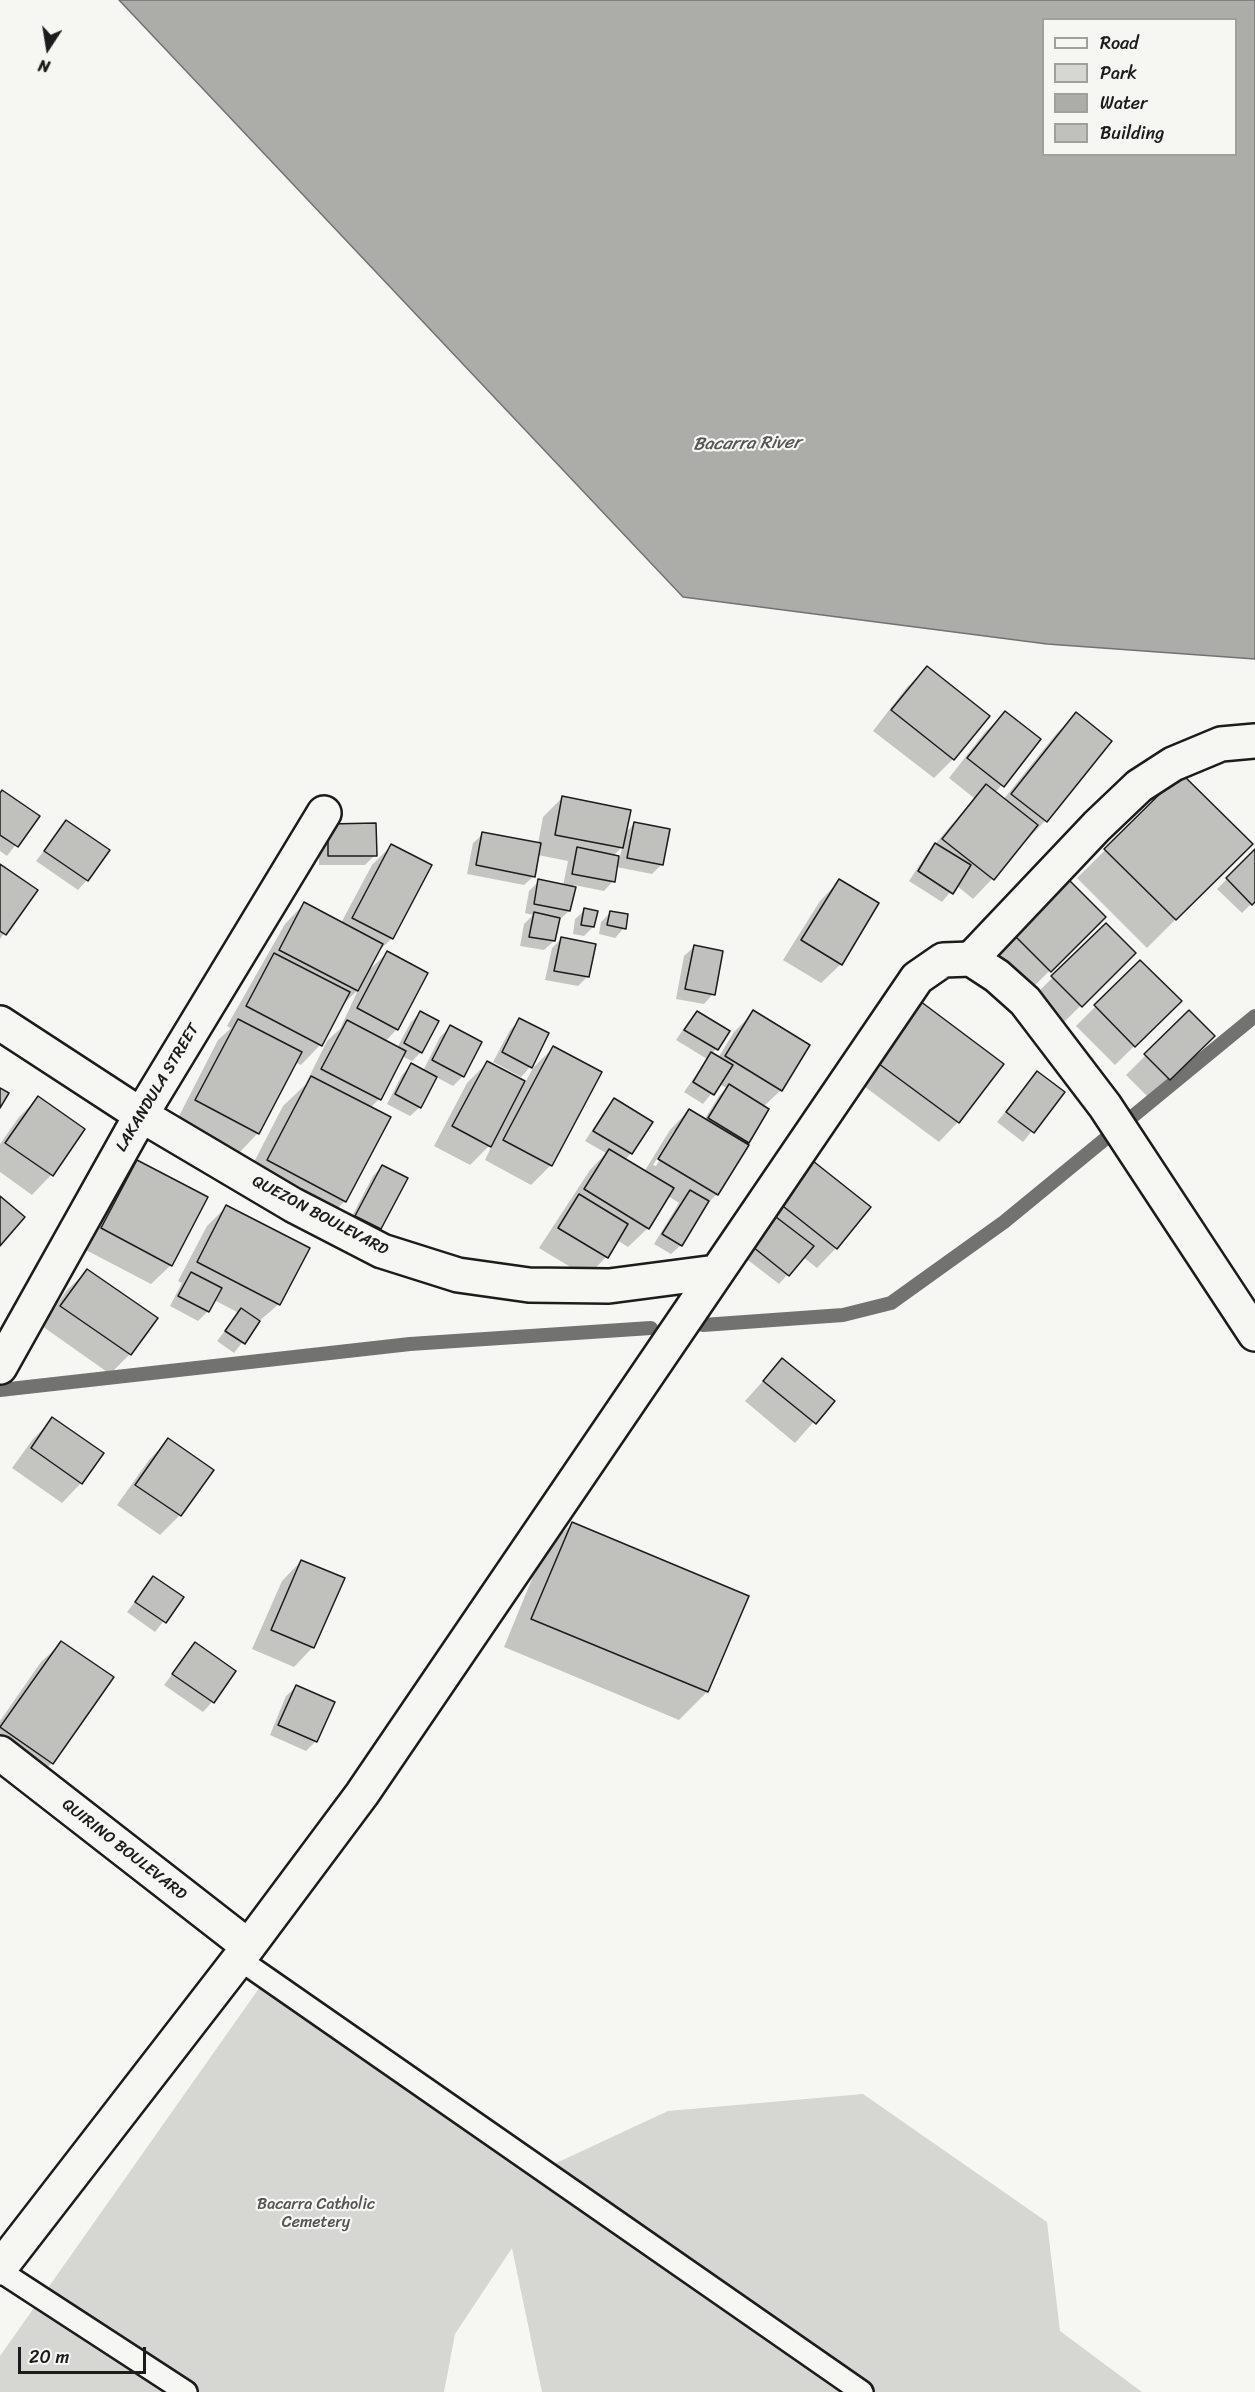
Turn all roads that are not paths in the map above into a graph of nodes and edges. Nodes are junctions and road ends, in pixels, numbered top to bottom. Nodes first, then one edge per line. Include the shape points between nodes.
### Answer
1 (1255, 741) edge
2 (324, 813) dead end
3 (971, 959) junction
4 (0, 1023) edge
5 (141, 1115) junction
6 (716, 1272) junction
7 (1255, 1335) edge
8 (0, 1367) edge
9 (0, 1753) edge
10 (244, 1952) junction
11 (0, 2270) edge
12 (186, 2392) edge
13 (862, 2392) edge

1 - 3 street via 1221,744 1173,764 1139,786
2 - 5 street, LAKANDULA STREET
3 - 6 street via 943,960 917,978
3 - 7 street via 1025,1001 1105,1106
4 - 5 street, QUEZON BOULEVARD
5 - 6 street, QUEZON BOULEVARD via 293,1205 382,1251 458,1275 529,1285 609,1287
5 - 8 street, LAKANDULA STREET
6 - 10 street via 362,1794
9 - 10 street, QUIRINO BOULEVARD
10 - 11 street
10 - 13 lane
11 - 12 lane

